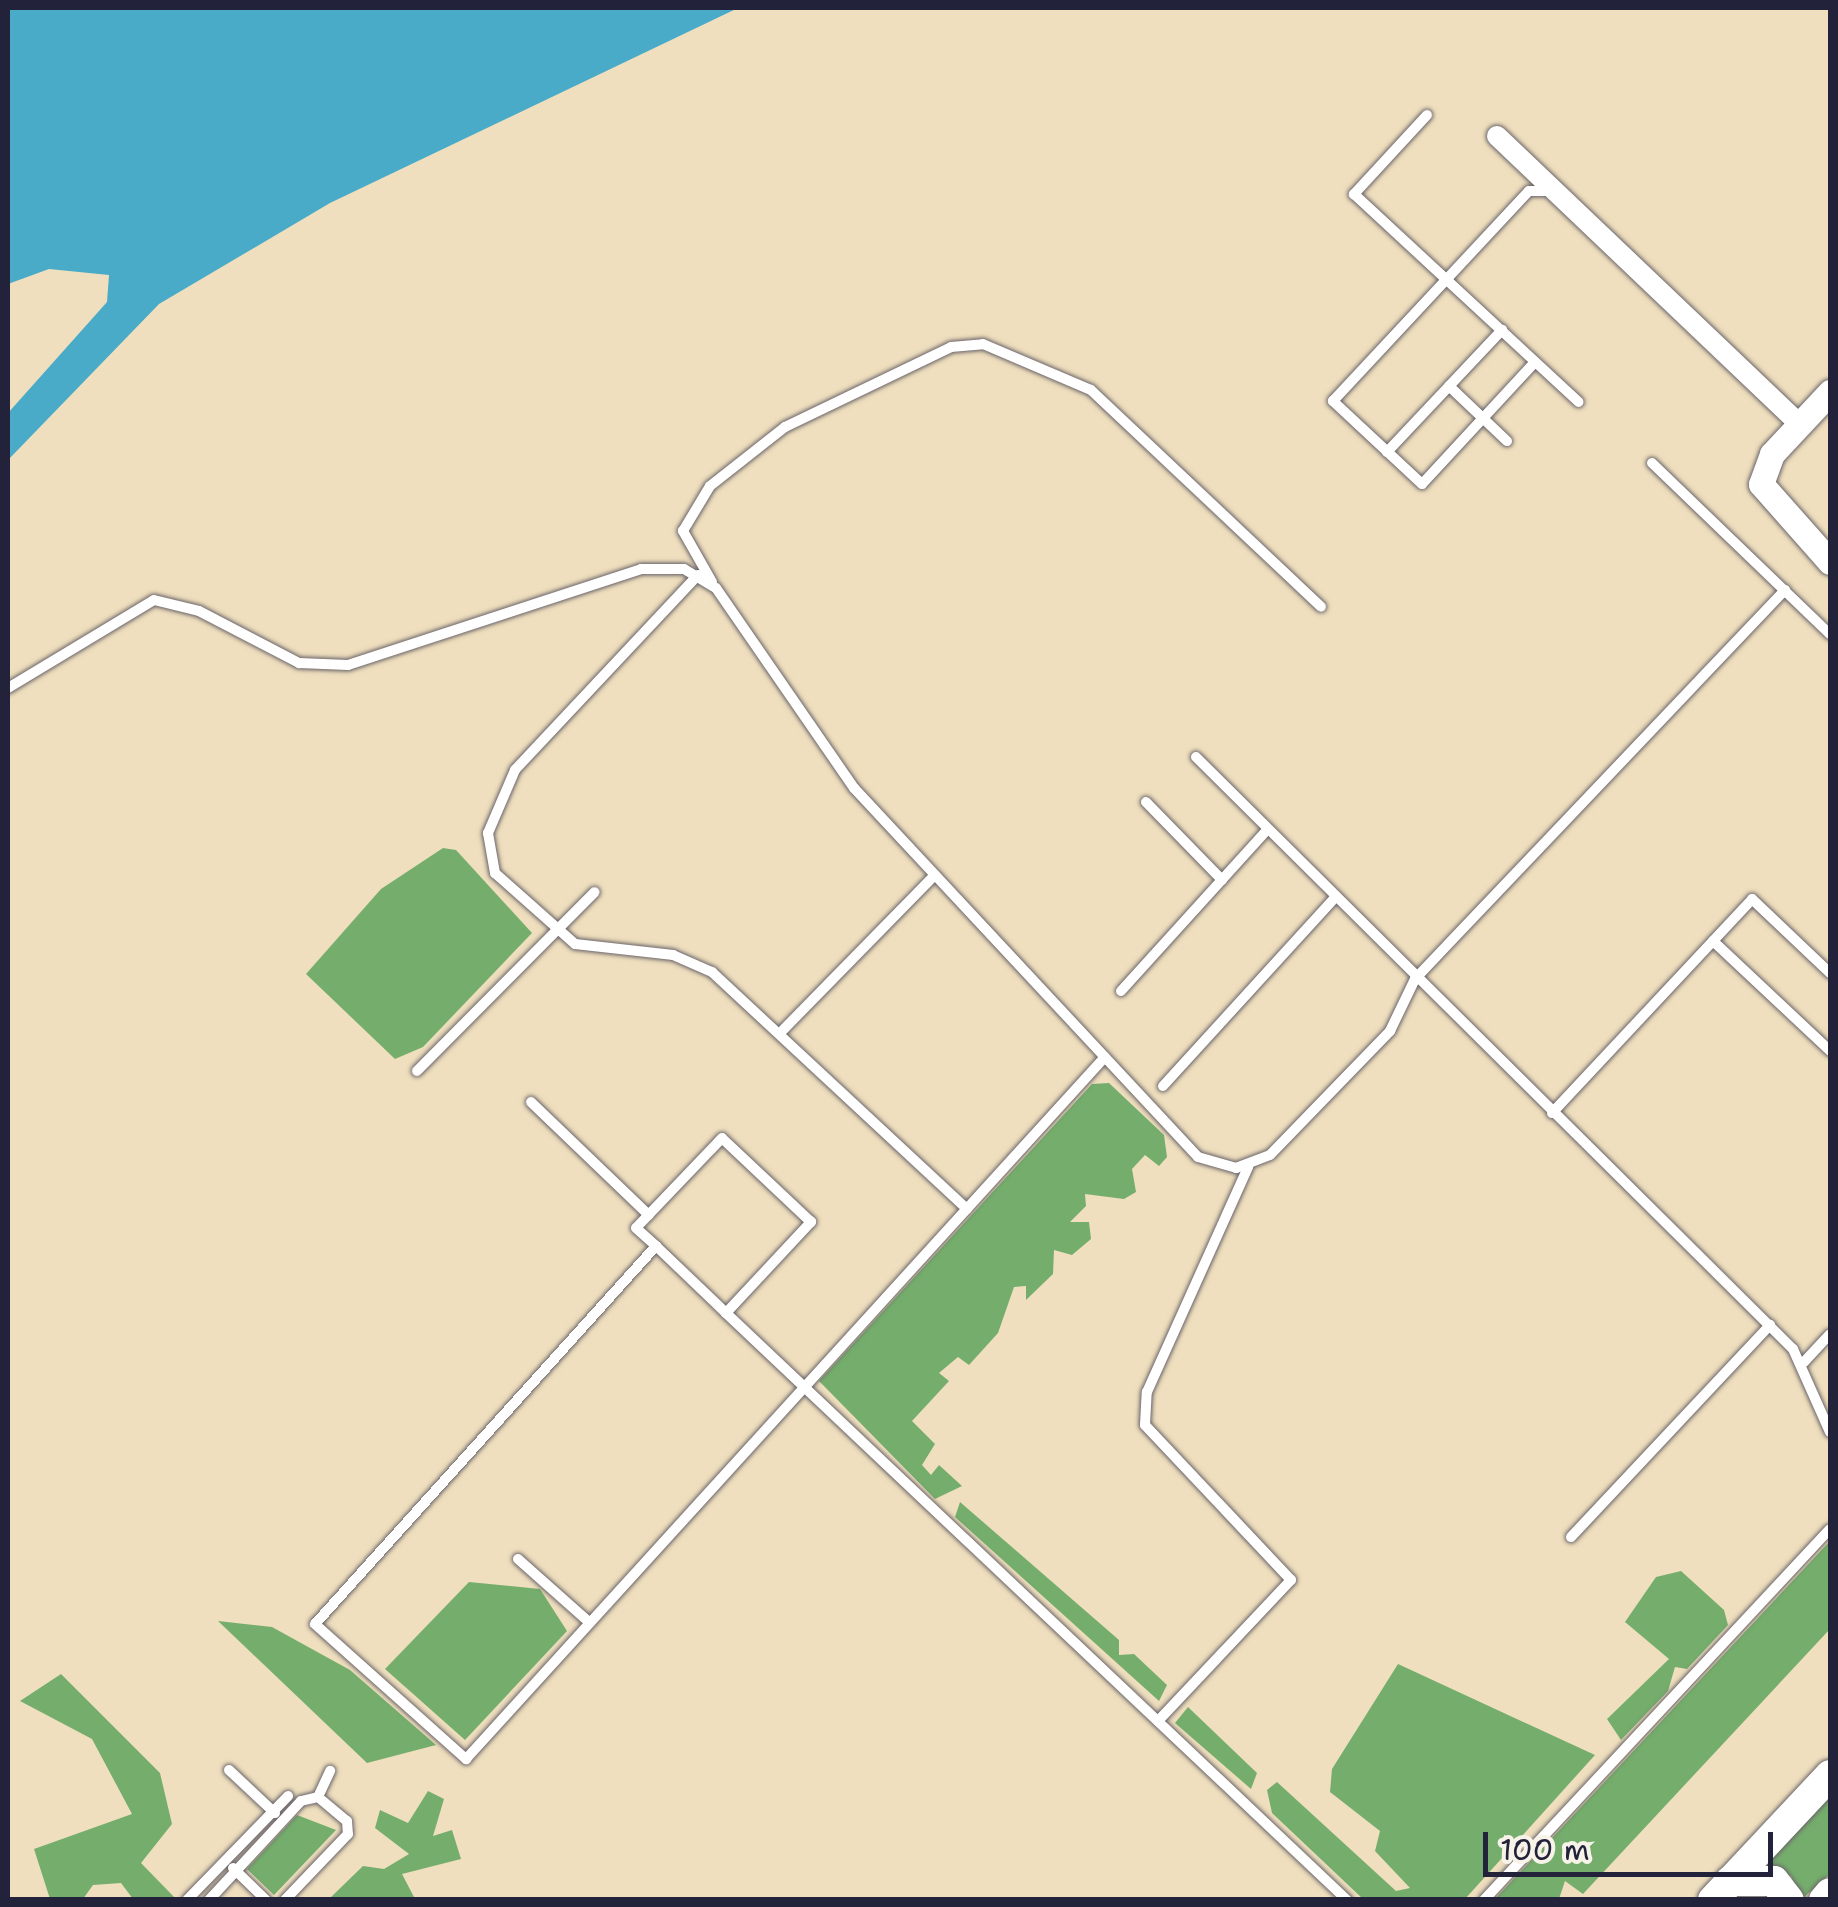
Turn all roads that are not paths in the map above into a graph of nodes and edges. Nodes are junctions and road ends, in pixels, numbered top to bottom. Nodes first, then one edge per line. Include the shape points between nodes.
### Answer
1 (1426, 115) dead end
2 (1497, 136) dead end
3 (1556, 192) junction
4 (1446, 279) junction
5 (1502, 330) junction
6 (1536, 362) junction
7 (1449, 386) junction
8 (1830, 392) edge
9 (1579, 402) dead end
10 (1483, 418) junction
11 (1800, 425) junction
12 (1507, 442) dead end
13 (1387, 452) junction
14 (1652, 462) dead end
15 (1830, 562) edge
16 (698, 575) junction
17 (716, 588) junction
18 (1785, 590) junction
19 (1321, 606) dead end
20 (1830, 634) edge
21 (8, 688) edge
22 (1196, 757) dead end
23 (1146, 802) dead end
24 (1267, 830) junction
25 (935, 875) junction
26 (1222, 880) junction
27 (596, 892) dead end
28 (1334, 898) junction
29 (554, 934) junction
30 (1713, 941) junction
31 (1830, 973) edge
32 (1415, 979) junction
33 (1121, 991) dead end
34 (782, 1030) junction
35 (1830, 1050) edge
36 (1104, 1057) junction
37 (417, 1072) dead end
38 (1163, 1086) dead end
39 (531, 1102) dead end
40 (1552, 1113) junction
41 (1248, 1167) junction
42 (966, 1209) junction
43 (650, 1214) junction
44 (656, 1246) junction
45 (726, 1313) junction
46 (1770, 1325) junction
47 (1830, 1334) edge
48 (1804, 1362) junction
49 (805, 1388) junction
50 (1830, 1432) edge
51 (1830, 1530) edge
52 (1572, 1536) dead end
53 (518, 1559) dead end
54 (590, 1623) junction
55 (1158, 1721) junction
56 (229, 1770) dead end
57 (330, 1771) dead end
58 (1830, 1775) edge
59 (288, 1796) dead end
60 (318, 1797) junction
61 (273, 1812) junction
62 (283, 1821) junction
63 (225, 1861) junction
64 (236, 1871) junction
65 (1722, 1890) edge
66 (1830, 1893) edge
67 (187, 1900) edge
68 (208, 1900) edge
69 (266, 1900) edge
70 (285, 1900) edge
71 (1346, 1900) edge
72 (1484, 1900) edge
73 (1789, 1900) edge
74 (1824, 1900) edge

1 - 4 lane via 1354,194
2 - 3 street
3 - 4 lane via 1529,190
3 - 11 street
4 - 5 lane
4 - 13 lane via 1333,402
5 - 6 lane
5 - 7 lane
6 - 9 lane
6 - 10 lane
7 - 10 lane
7 - 13 lane
8 - 11 street
10 - 12 lane
10 - 13 lane via 1422,484
11 - 15 street via 1764,466 1761,484
14 - 18 lane
16 - 17 lane
16 - 21 lane via 642,570 348,666 299,662 199,611 154,600
16 - 29 lane via 649,637 532,748 499,802 488,833 495,873
17 - 19 lane via 683,530 710,486 785,427 951,347 983,344 1090,390
17 - 25 lane via 831,758
18 - 20 lane
18 - 32 lane
22 - 24 lane
23 - 26 lane
24 - 26 lane
24 - 28 lane
25 - 34 lane
25 - 36 lane
26 - 33 lane
27 - 29 lane
28 - 32 lane
28 - 38 lane
29 - 34 lane via 599,951 694,960
29 - 37 lane
30 - 31 lane via 1752,899
30 - 35 lane
30 - 40 lane
32 - 40 lane
32 - 41 lane via 1390,1031
34 - 42 lane
36 - 41 lane via 1198,1157
36 - 42 lane
39 - 43 lane
40 - 46 lane
41 - 55 lane via 1147,1392 1145,1426 1291,1580
42 - 49 lane
43 - 44 lane via 636,1228
43 - 45 lane via 722,1138 811,1222
44 - 45 lane
44 - 54 lane via 315,1624 466,1759
45 - 49 lane
46 - 48 lane
46 - 52 lane
47 - 48 lane
48 - 50 lane
49 - 54 lane
49 - 55 lane
51 - 72 lane
53 - 54 lane
55 - 71 lane
56 - 61 lane
57 - 60 lane
58 - 65 main road
59 - 61 lane
60 - 62 lane
60 - 70 lane via 347,1821 348,1834
61 - 62 lane
61 - 63 lane
62 - 64 lane
63 - 64 lane
63 - 67 lane
64 - 68 lane
64 - 69 lane
65 - 73 main road via 1774,1882
66 - 74 main road

